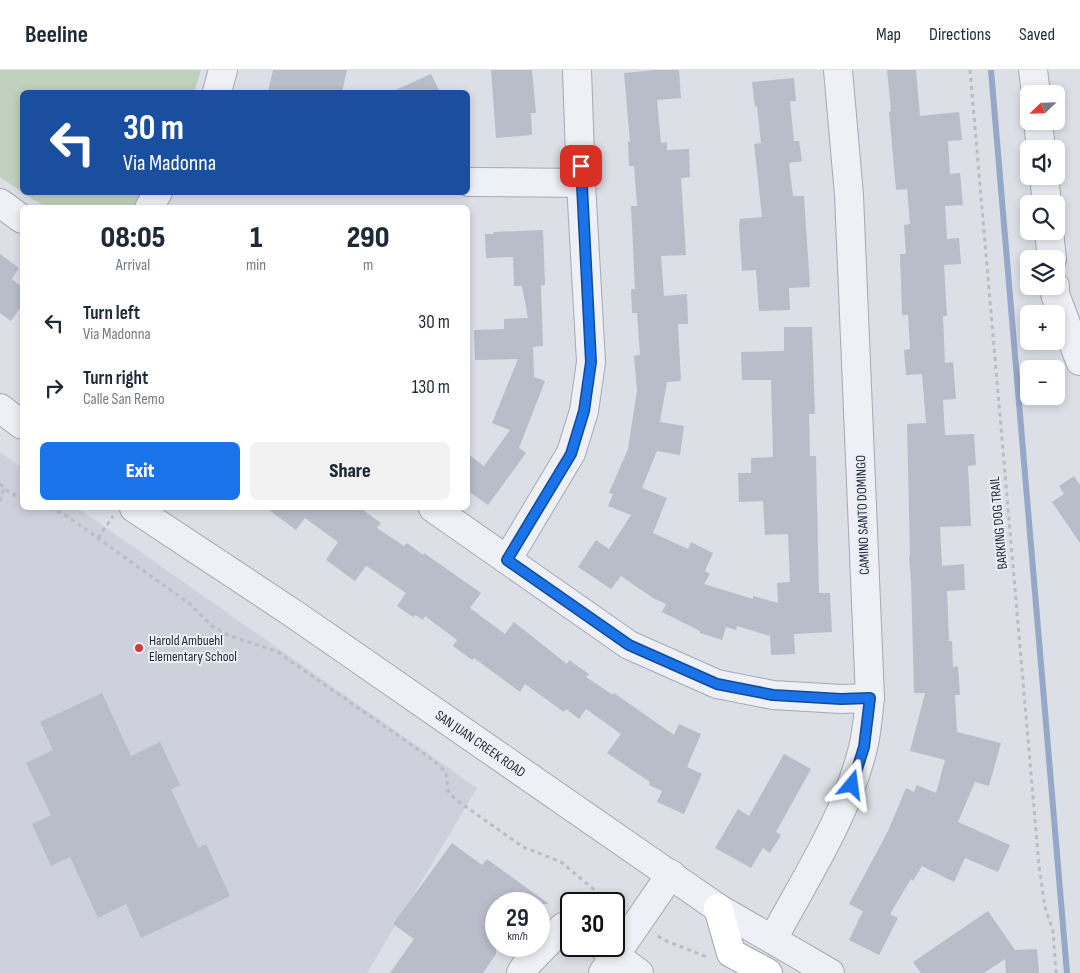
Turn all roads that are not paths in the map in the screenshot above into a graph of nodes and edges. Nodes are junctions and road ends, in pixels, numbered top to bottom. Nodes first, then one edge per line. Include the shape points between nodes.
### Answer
1 (223, 70) edge
2 (577, 70) edge
3 (838, 70) edge
4 (1033, 70) edge
5 (1035, 85) edge
6 (217, 90) edge
7 (470, 182) edge
8 (581, 183) junction
9 (0, 203) edge
10 (20, 218) edge
11 (1055, 295) edge
12 (1080, 362) edge
13 (0, 408) edge
14 (20, 423) edge
15 (436, 510) edge
16 (138, 512) edge
17 (507, 560) junction
18 (870, 698) junction
19 (671, 874) junction
20 (718, 908) junction
21 (560, 929) edge
22 (773, 939) junction
23 (607, 958) edge
24 (521, 973) edge
25 (639, 973) edge
26 (768, 973) edge
27 (830, 973) edge

1 - 6 street
2 - 8 street
3 - 18 street, CAMINO SANTO DOMINGO via 849,195
4 - 5 street
7 - 8 street
8 - 17 street via 591,362 584,411 571,454
9 - 10 street
11 - 12 street
13 - 14 street
15 - 17 street
16 - 19 street, SAN JUAN CREEK ROAD via 294,614
17 - 18 street via 629,645 717,684 773,695
18 - 22 street, CAMINO SANTO DOMINGO via 864,747 852,785 826,843
19 - 20 street, SAN JUAN CREEK ROAD
19 - 23 street
20 - 22 street, SAN JUAN CREEK ROAD
20 - 26 main road via 731,953
21 - 24 street
22 - 27 street, SAN JUAN CREEK ROAD
23 - 25 street

